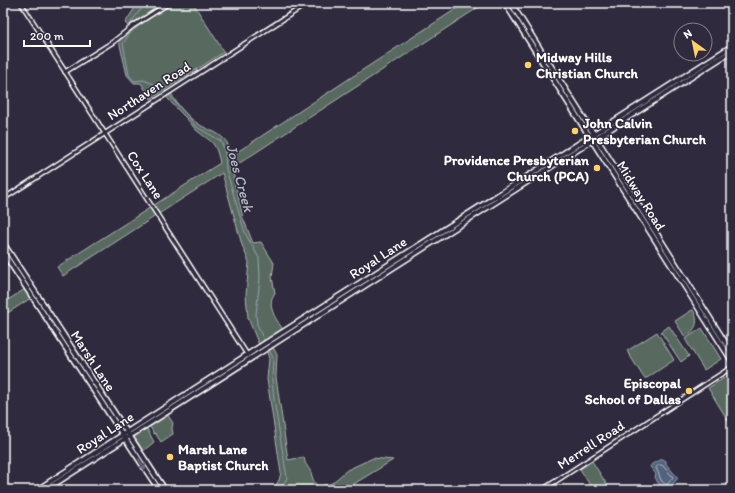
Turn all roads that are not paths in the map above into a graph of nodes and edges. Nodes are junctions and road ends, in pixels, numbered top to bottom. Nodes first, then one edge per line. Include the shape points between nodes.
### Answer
1 (21, 3) edge
2 (169, 3) edge
3 (308, 3) edge
4 (505, 3) edge
5 (511, 3) edge
6 (732, 46) edge
7 (732, 51) edge
8 (65, 72) junction
9 (104, 133) junction
10 (593, 137) junction
11 (3, 199) edge
12 (3, 243) edge
13 (3, 252) edge
14 (732, 353) edge
15 (248, 357) junction
16 (732, 361) edge
17 (732, 367) edge
18 (128, 434) junction
19 (124, 436) junction
20 (154, 474) junction
21 (150, 477) junction
22 (37, 490) edge
23 (46, 490) edge
24 (159, 490) edge
25 (165, 490) edge
26 (542, 490) edge

1 - 8 street, Cox Lane
2 - 8 street
3 - 9 street, Northaven Road
4 - 10 main road, Midway Road
5 - 10 main road, Midway Road
6 - 10 main road, Royal Lane
7 - 10 main road, Royal Lane
8 - 9 street, Cox Lane
9 - 11 street, Northaven Road
9 - 15 street, Cox Lane
10 - 14 main road, Midway Road
10 - 15 main road, Royal Lane
10 - 16 main road, Midway Road
12 - 18 main road, Marsh Lane
13 - 19 main road, Marsh Lane
15 - 18 main road, Royal Lane
17 - 26 street, Merrell Road
18 - 19 main road, Royal Lane
18 - 20 main road, Marsh Lane
19 -> 21 main road, Marsh Lane
19 - 22 main road, Royal Lane
19 - 23 main road, Royal Lane
20 - 21 main road
20 - 25 main road, Marsh Lane
21 - 24 main road, Marsh Lane

